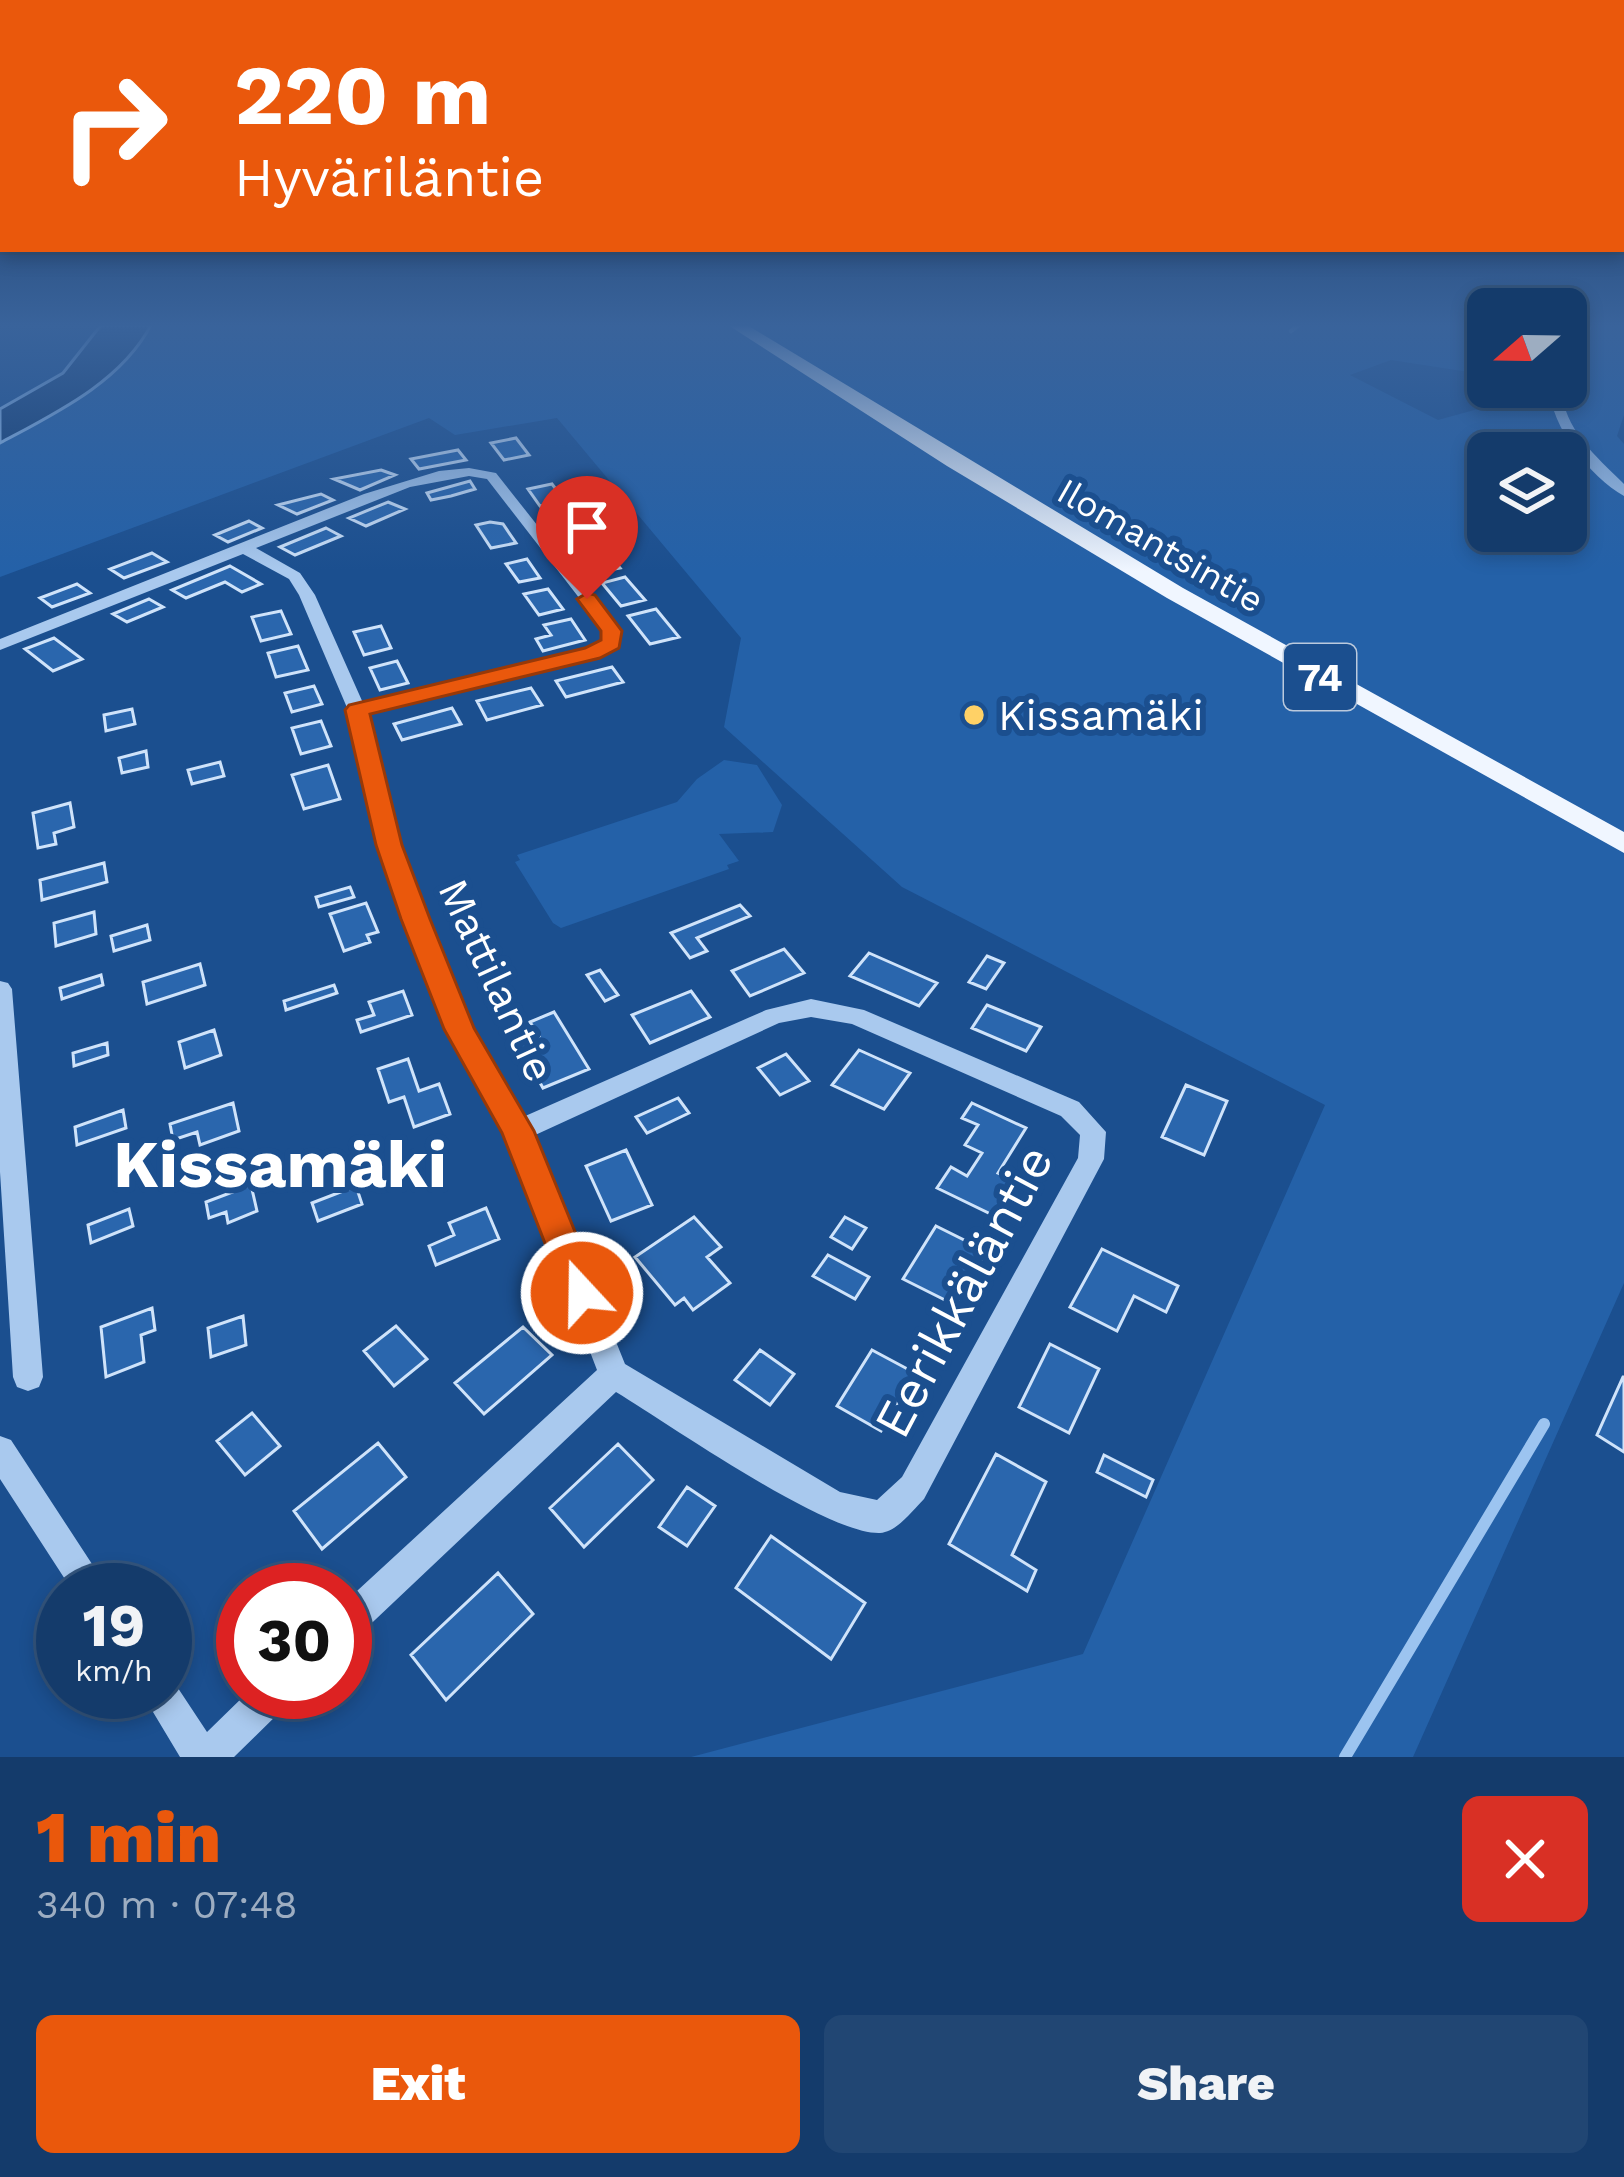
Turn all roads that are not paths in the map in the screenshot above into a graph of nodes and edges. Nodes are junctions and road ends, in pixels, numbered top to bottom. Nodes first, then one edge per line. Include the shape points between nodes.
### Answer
1 (862, 407) edge
2 (1554, 408) edge
3 (1624, 492) edge
4 (244, 548) junction
5 (0, 645) edge
6 (357, 710) junction
7 (1624, 844) edge
8 (0, 989) edge
9 (518, 1131) junction
10 (7, 1184) edge
11 (614, 1374) junction
12 (28, 1377) dead end
13 (0, 1450) edge
14 (74, 1563) edge
15 (372, 1600) edge
16 (178, 1719) edge
17 (245, 1719) edge
18 (205, 1757) edge

1 - 7 main road, Ilomantsintie / 74 via 1210,616
2 - 3 street
4 - 5 street
4 - 6 street, Mattilantie via 296,577
4 - 6 street via 417,480 478,470 491,476 611,631 612,644 592,653
6 - 9 street, Mattilantie via 416,919 459,1029
8 - 10 street
9 - 11 street, Mattilantie
9 - 11 street, Eerikkäläntie via 774,1016 811,1008 856,1016 1070,1108 1093,1132 1091,1159 924,1468 882,1517 835,1508
10 - 12 street
11 - 15 street
13 - 14 street
16 - 18 street
17 - 18 street

